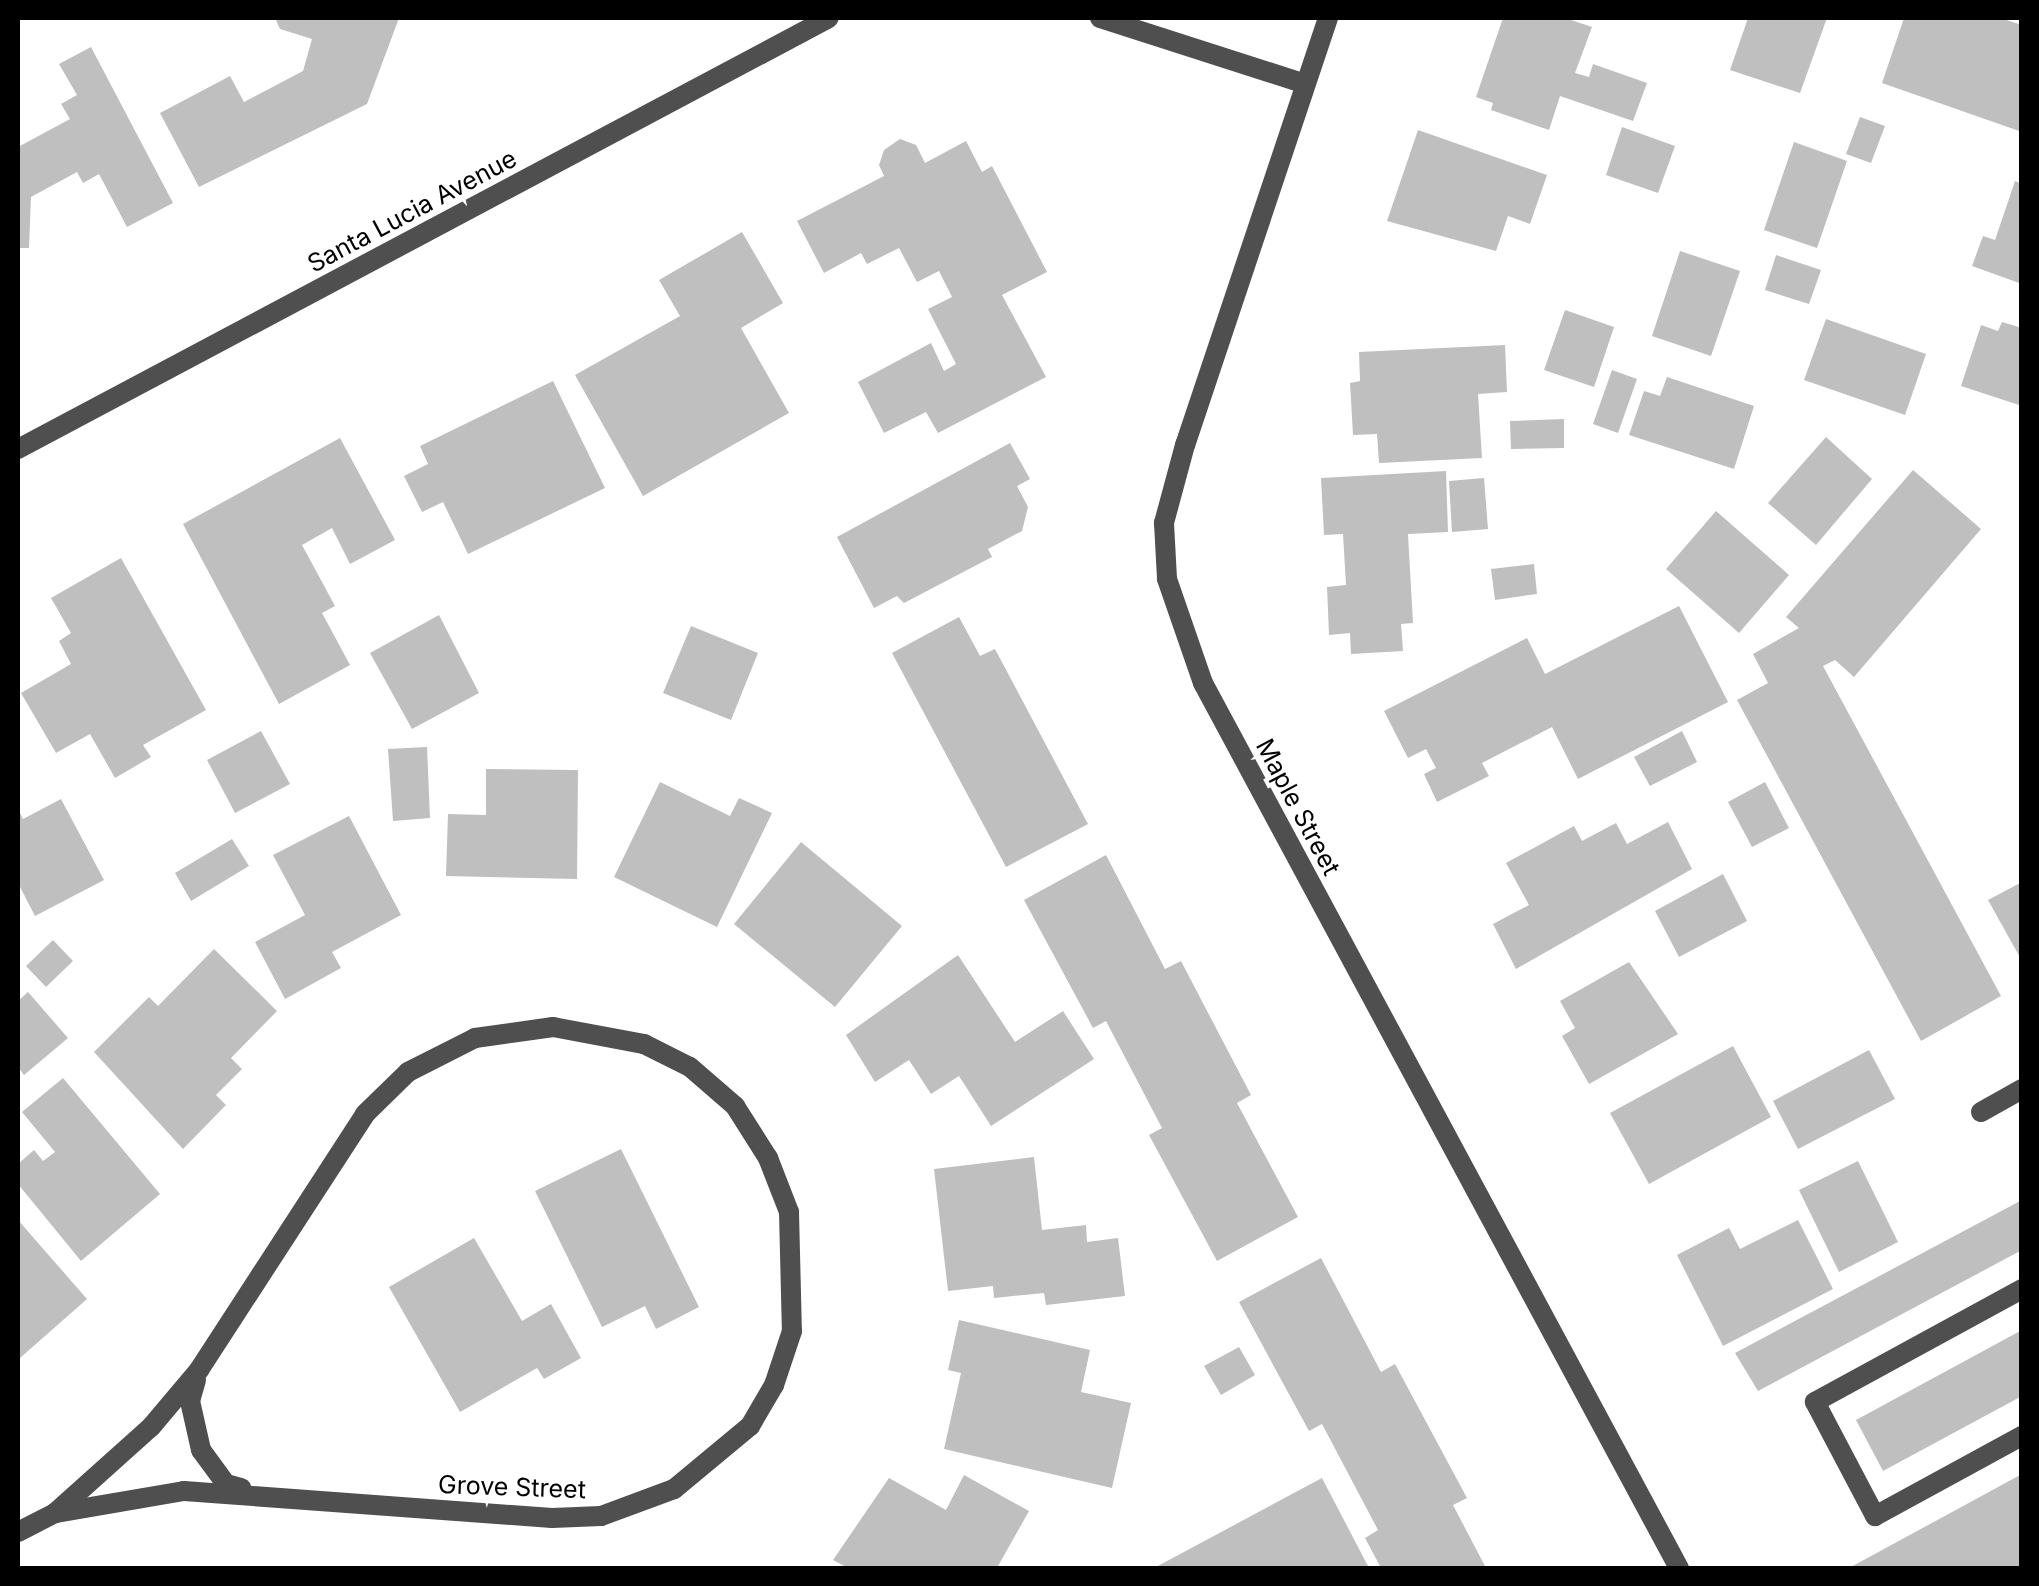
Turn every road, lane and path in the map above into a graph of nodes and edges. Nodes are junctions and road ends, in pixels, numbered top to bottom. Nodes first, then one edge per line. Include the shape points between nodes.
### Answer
1 (829, 18) edge
2 (1100, 18) edge
3 (1328, 18) edge
4 (1305, 84) junction
5 (18, 449) edge
6 (2022, 1089) edge
7 (1980, 1112) dead end
8 (2022, 1290) edge
9 (199, 1370) junction
10 (2022, 1436) edge
11 (257, 1492) junction
12 (56, 1512) junction
13 (18, 1532) edge
14 (1679, 1568) edge

1 - 5 street, Santa Lucia Avenue
2 - 4 street
3 - 4 street, Maple Street
4 - 14 street, Maple Street via 1164,523 1167,579 1203,683
6 - 7 street
8 - 10 street via 1814,1402 1876,1516
9 - 11 street via 190,1401 201,1450 226,1484
9 - 11 street, Grove Street via 365,1114 408,1072 475,1038 553,1026 644,1044 690,1067 735,1106 768,1158 789,1212 792,1330 774,1385 750,1426 674,1490 620,1511 552,1518
9 - 12 street, Grove Street via 151,1427
11 - 12 street, Grove Street via 184,1491
12 - 13 street, Grove Street

